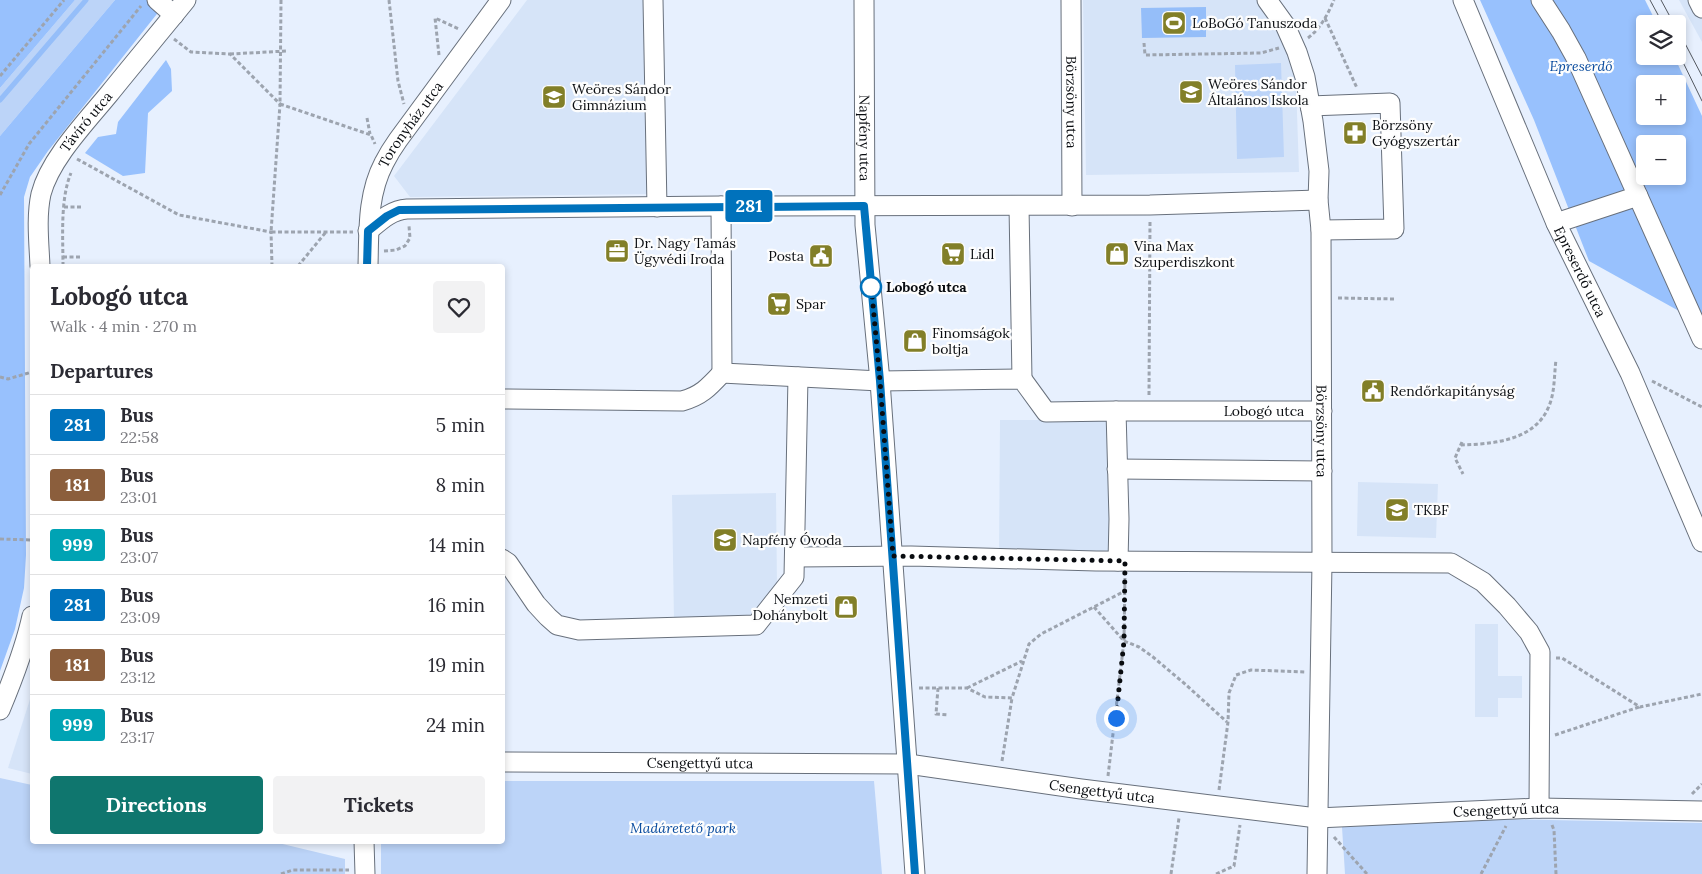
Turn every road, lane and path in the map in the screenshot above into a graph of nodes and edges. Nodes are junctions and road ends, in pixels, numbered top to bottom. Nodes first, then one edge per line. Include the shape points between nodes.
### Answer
1 (64, 0) edge
2 (147, 0) edge
3 (157, 0) edge
4 (186, 0) edge
5 (389, 0) edge
6 (501, 0) edge
7 (653, 0) edge
8 (864, 0) edge
9 (1071, 0) edge
10 (1267, 0) edge
11 (1334, 0) edge
12 (1463, 0) edge
13 (1541, 0) edge
14 (1698, 0) edge
15 (281, 2) edge
16 (287, 4) dead end
17 (1702, 8) edge
18 (174, 15) junction
19 (1325, 18) junction
20 (162, 29) junction
21 (475, 35) junction
22 (1301, 41) junction
23 (1144, 42) dead end
24 (282, 51) junction
25 (287, 51) dead end
26 (230, 54) junction
27 (0, 76) edge
28 (442, 80) junction
29 (280, 104) junction
30 (1364, 104) junction
31 (1310, 106) junction
32 (366, 118) dead end
33 (409, 126) junction
34 (371, 135) junction
35 (72, 154) junction
36 (384, 163) junction
37 (0, 195) edge
38 (1638, 196) junction
39 (1318, 200) junction
40 (721, 206) junction
41 (864, 206) junction
42 (1019, 206) junction
43 (1072, 206) junction
44 (1150, 206) junction
45 (64, 207) junction
46 (82, 207) dead end
47 (657, 207) junction
48 (409, 221) dead end
49 (1556, 222) junction
50 (1321, 230) junction
51 (368, 231) junction
52 (271, 232) junction
53 (326, 232) junction
54 (381, 251) dead end
55 (63, 257) junction
56 (81, 257) dead end
57 (40, 264) edge
58 (63, 264) edge
59 (272, 264) edge
60 (300, 264) edge
61 (368, 264) edge
62 (1322, 297) junction
63 (1395, 300) dead end
64 (1702, 339) edge
65 (1556, 360) dead end
66 (30, 373) edge
67 (722, 373) junction
68 (1630, 373) junction
69 (0, 377) edge
70 (798, 377) junction
71 (1022, 379) junction
72 (880, 381) junction
73 (505, 399) edge
74 (1702, 408) edge
75 (1116, 411) junction
76 (1148, 411) junction
77 (1322, 411) junction
78 (1117, 469) junction
79 (1322, 471) junction
80 (1463, 474) dead end
81 (0, 539) edge
82 (30, 540) edge
83 (1702, 542) edge
84 (893, 556) junction
85 (796, 557) junction
86 (505, 561) edge
87 (1121, 561) junction
88 (1322, 562) junction
89 (1125, 591) junction
90 (1094, 607) junction
91 (30, 627) edge
92 (1124, 641) junction
93 (1540, 660) junction
94 (1023, 661) junction
95 (1320, 672) junction
96 (903, 688) junction
97 (938, 688) junction
98 (966, 688) junction
99 (1702, 694) edge
100 (1012, 698) junction
101 (1640, 707) junction
102 (0, 710) edge
103 (948, 716) dead end
104 (1228, 722) junction
105 (1540, 740) junction
106 (505, 762) edge
107 (908, 764) junction
108 (999, 777) junction
109 (1106, 792) junction
110 (1182, 801) junction
111 (1217, 805) junction
112 (1242, 808) junction
113 (1542, 808) junction
114 (1510, 809) junction
115 (1702, 811) edge
116 (1317, 818) junction
117 (364, 844) edge
118 (365, 872) edge
119 (281, 874) edge
120 (915, 874) edge
121 (1171, 874) edge
122 (1216, 874) edge
123 (1318, 874) edge
124 (1367, 874) edge
125 (1481, 874) edge
126 (1556, 874) edge

1 - 27 path
2 - 37 path via 29,144
3 - 18 street
4 - 18 street, Távíró utca
5 - 33 path via 398,81
6 - 21 street, Toronyház utca
7 - 47 street
8 - 41 street, Napfény utca
9 - 43 street, Börzsöny utca
10 - 22 street, Börzsöny utca
11 - 19 path
12 - 49 street, Epreserdő utca
13 - 38 street via 1576,58
14 - 17 street
15 - 16 path
15 - 24 path
18 - 20 street, Távíró utca
19 - 22 path via 1316,33
19 - 30 path
20 - 26 path via 191,52
20 - 35 street, Távíró utca
21 - 28 street, Toronyház utca
21 - 28 path via 435,18
22 - 23 path via 1261,53 1145,55
22 - 31 street, Börzsöny utca
24 - 25 path
24 - 26 path
24 - 29 path
26 - 29 path
28 - 33 street, Toronyház utca
29 - 34 path
29 - 52 path
30 - 31 street
30 - 50 street via 1390,103 1394,229
31 - 39 street, Börzsöny utca via 1319,171
32 - 34 path
33 - 36 street, Toronyház utca
34 - 36 path
35 - 45 path
35 - 52 path via 179,215
35 - 57 street, Távíró utca via 46,178 39,217
36 - 51 street, Toronyház utca via 370,207
38 - 49 street
38 - 64 street
39 - 44 street
39 - 50 street, Börzsöny utca
40 - 41 street
40 - 47 street
40 - 67 street
41 - 42 street
41 - 72 street, Napfény utca
42 - 43 street
42 - 71 street
43 - 44 street
44 - 76 path
45 - 46 path
45 - 55 path
47 - 51 street via 399,210
48 - 54 path via 410,238 405,246
49 - 68 street, Epreserdő utca
50 - 62 street, Börzsöny utca
51 - 53 path
51 - 61 street, Toronyház utca
52 - 53 path
52 - 59 path
53 - 60 path
55 - 56 path
55 - 58 path
62 - 63 path
62 - 77 street, Börzsöny utca
65 - 80 path via 1549,407 1538,424 1508,440 1462,444 1455,458
66 - 69 path via 8,379
67 - 70 street
67 - 73 street via 695,398 682,401
68 - 74 path via 1660,384
68 - 83 street, Epreserdő utca
70 - 72 street
70 - 85 street
71 - 72 street
71 - 75 street, Lobogó utca via 1046,412
72 - 84 street, Napfény utca
75 - 76 street, Lobogó utca
75 - 78 street
76 - 77 street, Lobogó utca
77 - 79 street, Börzsöny utca
78 - 79 street
78 - 87 street
79 - 88 street, Börzsöny utca
81 - 82 path
84 - 85 street
84 - 87 street
84 - 96 street, Napfény utca
85 - 86 street via 794,577 756,625 579,630 557,625 548,617
87 - 88 street
87 - 89 path
88 - 93 street via 1451,563 1483,582 1507,606 1529,632 1540,652
88 - 95 street, Börzsöny utca
89 - 90 path
89 - 92 path
90 - 92 path
90 - 94 path via 1040,634 1029,644
91 - 102 street
92 - 104 path via 1153,657
92 - 109 path
93 - 101 path via 1562,658
93 - 105 street
94 - 98 path
94 - 100 path
95 - 104 path via 1251,670 1236,675 1229,693
95 - 116 street, Börzsöny utca
96 - 97 path
96 - 107 street, Napfény utca
97 - 98 path
97 - 103 path via 936,714
98 - 100 path via 985,697
99 - 101 path
100 - 108 path
101 - 105 path
104 - 111 path
105 - 113 street
106 - 107 street, Csengettyű utca
107 - 108 street, Csengettyű utca
107 - 120 street, Napfény utca
108 - 109 street, Csengettyű utca
109 - 110 street, Csengettyű utca
110 - 111 street, Csengettyű utca
110 - 121 path
111 - 112 street, Csengettyű utca
112 - 116 street, Csengettyű utca
112 - 122 path via 1234,866
113 - 114 street, Csengettyű utca
113 - 115 street, Csengettyű utca
113 - 126 path via 1554,830
114 - 116 street, Csengettyű utca
114 - 125 path via 1510,819
116 - 123 street, Börzsöny utca
116 - 124 path
117 - 118 street
118 - 119 path via 292,870

